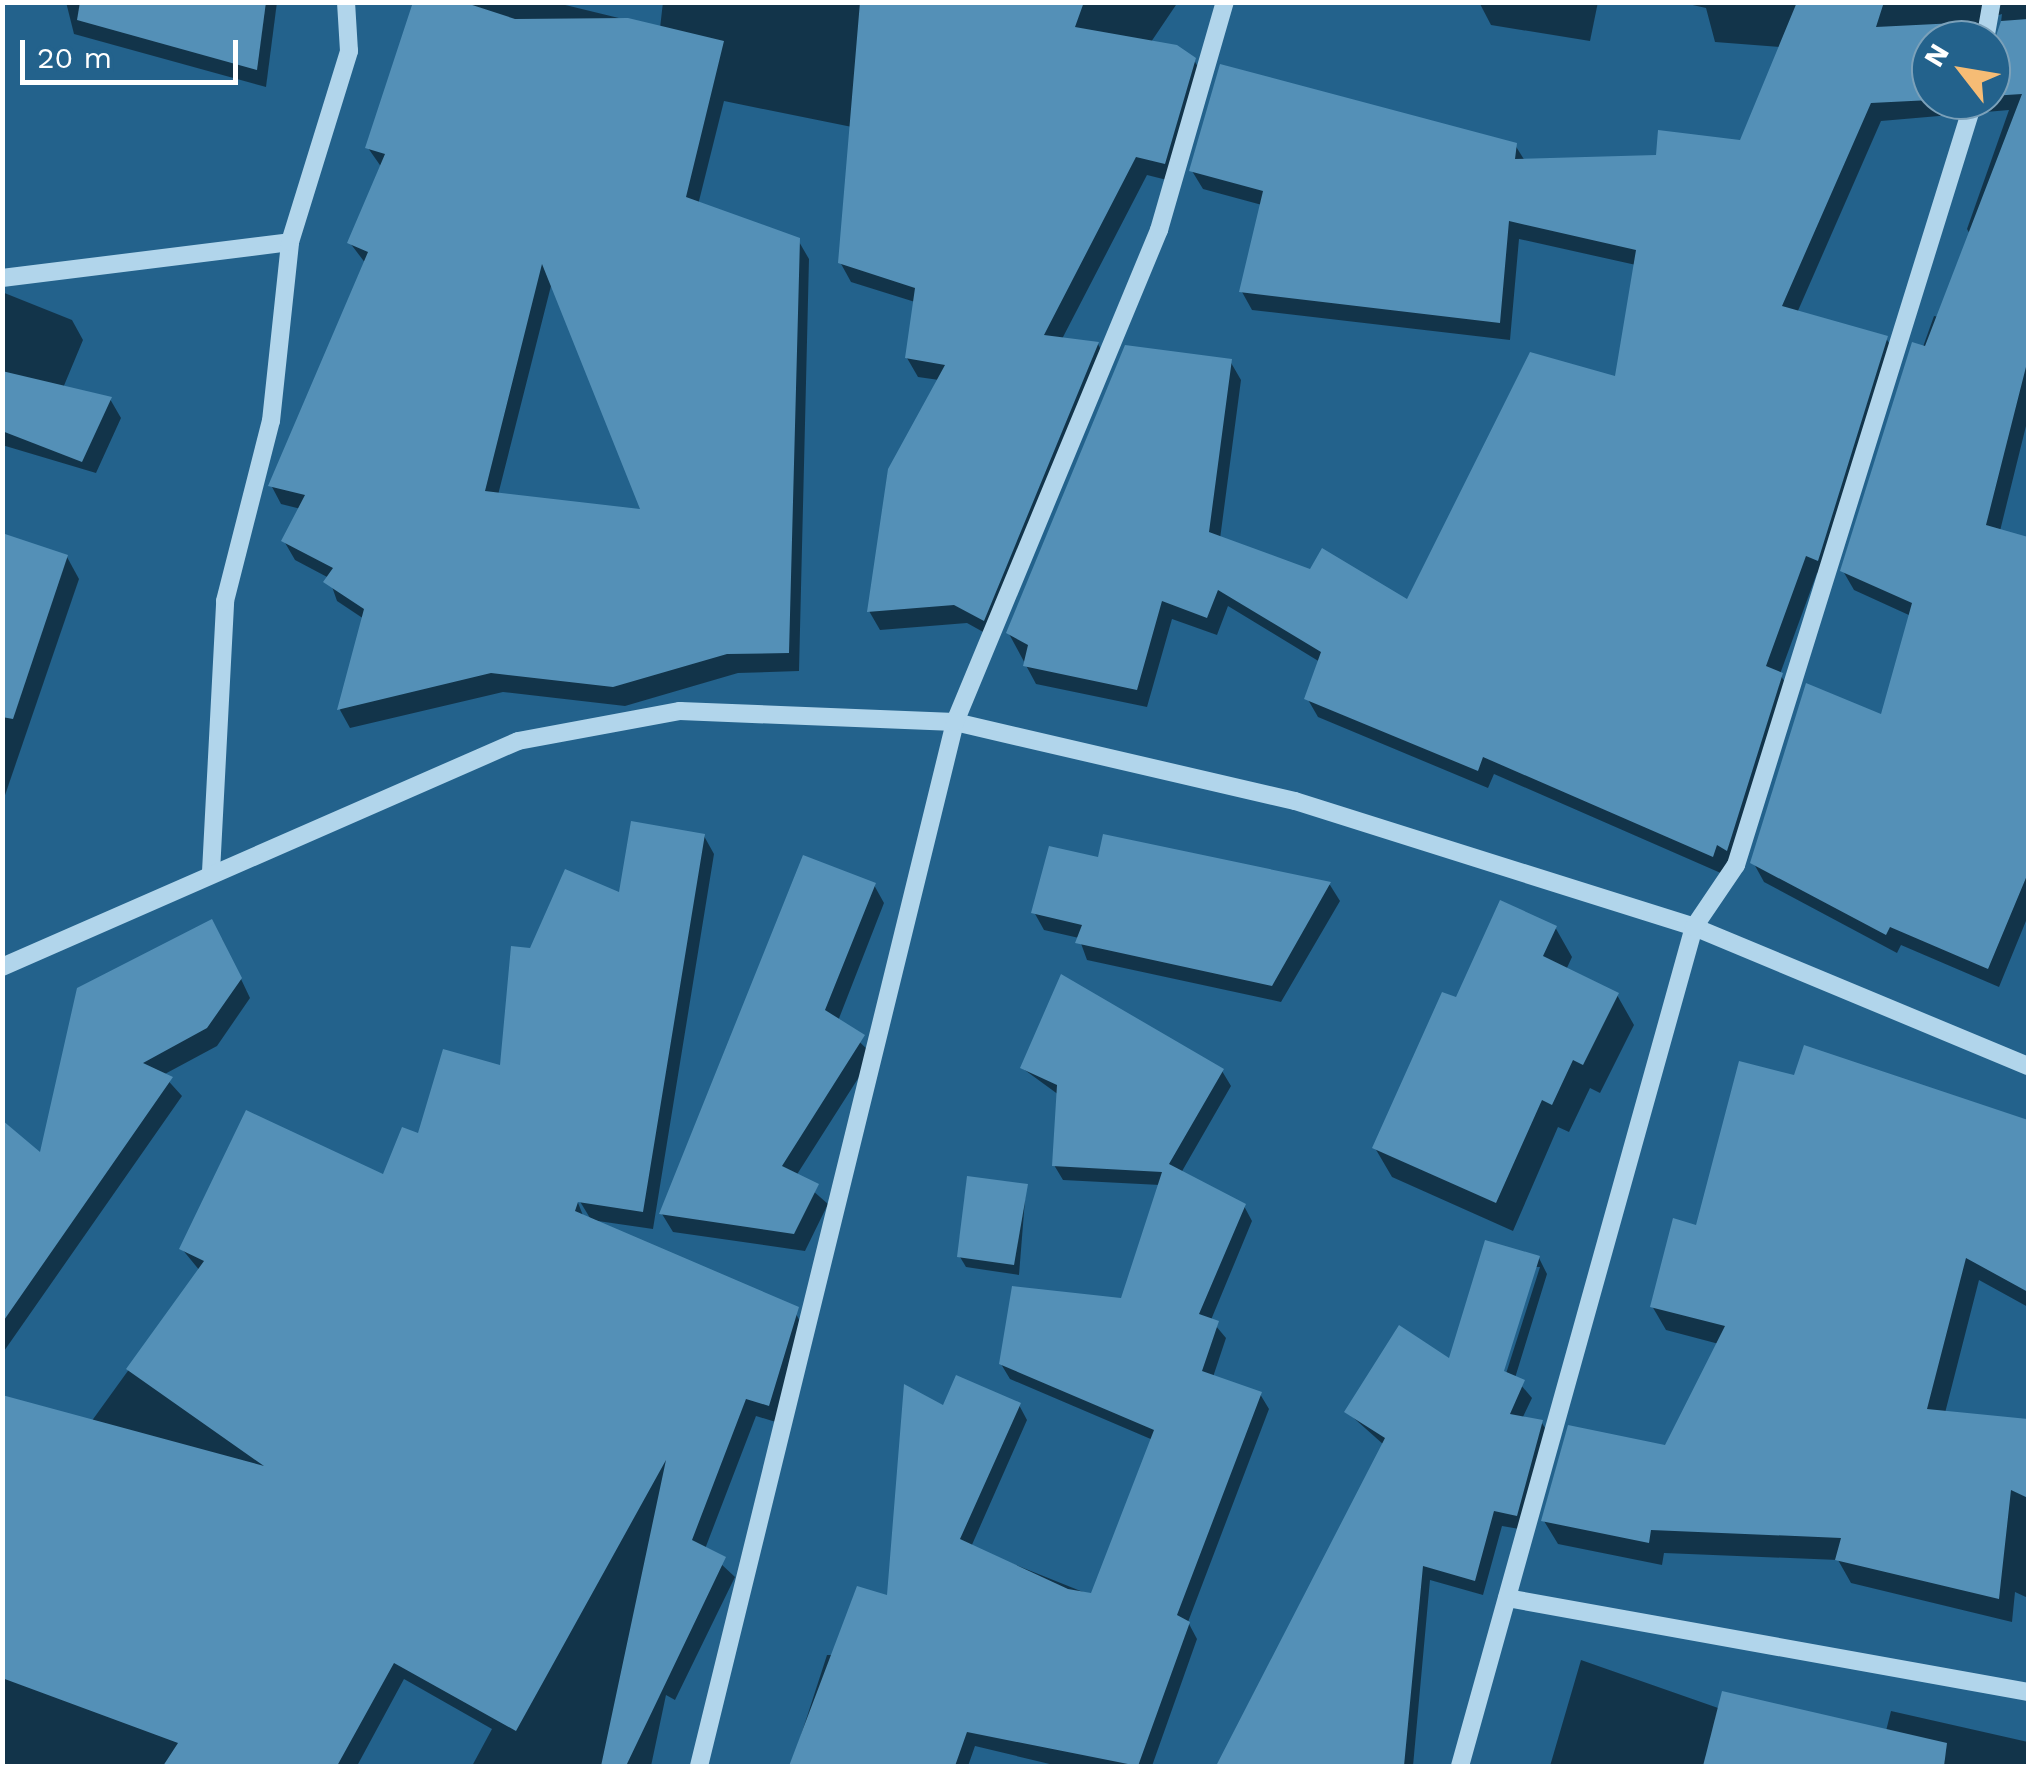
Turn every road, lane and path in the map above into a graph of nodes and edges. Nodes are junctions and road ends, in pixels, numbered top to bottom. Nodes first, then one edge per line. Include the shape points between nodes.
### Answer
1 (346, 2) edge
2 (1225, 2) edge
3 (1968, 120) edge
4 (290, 242) junction
5 (2, 278) edge
6 (955, 722) junction
7 (211, 872) junction
8 (1694, 927) junction
9 (2, 967) edge
10 (2028, 1066) edge
11 (1507, 1598) junction
12 (2028, 1692) edge
13 (699, 1766) edge
14 (1460, 1766) edge

1 - 4 street via 349,51
2 - 6 street via 1159,230
3 - 8 street via 1736,865
4 - 5 street
4 - 7 street via 271,422 214,683
6 - 7 street via 680,711 518,741
6 - 8 street via 1294,801
6 - 13 street
7 - 9 street
8 - 10 street
8 - 11 street
11 - 12 street
11 - 14 street

